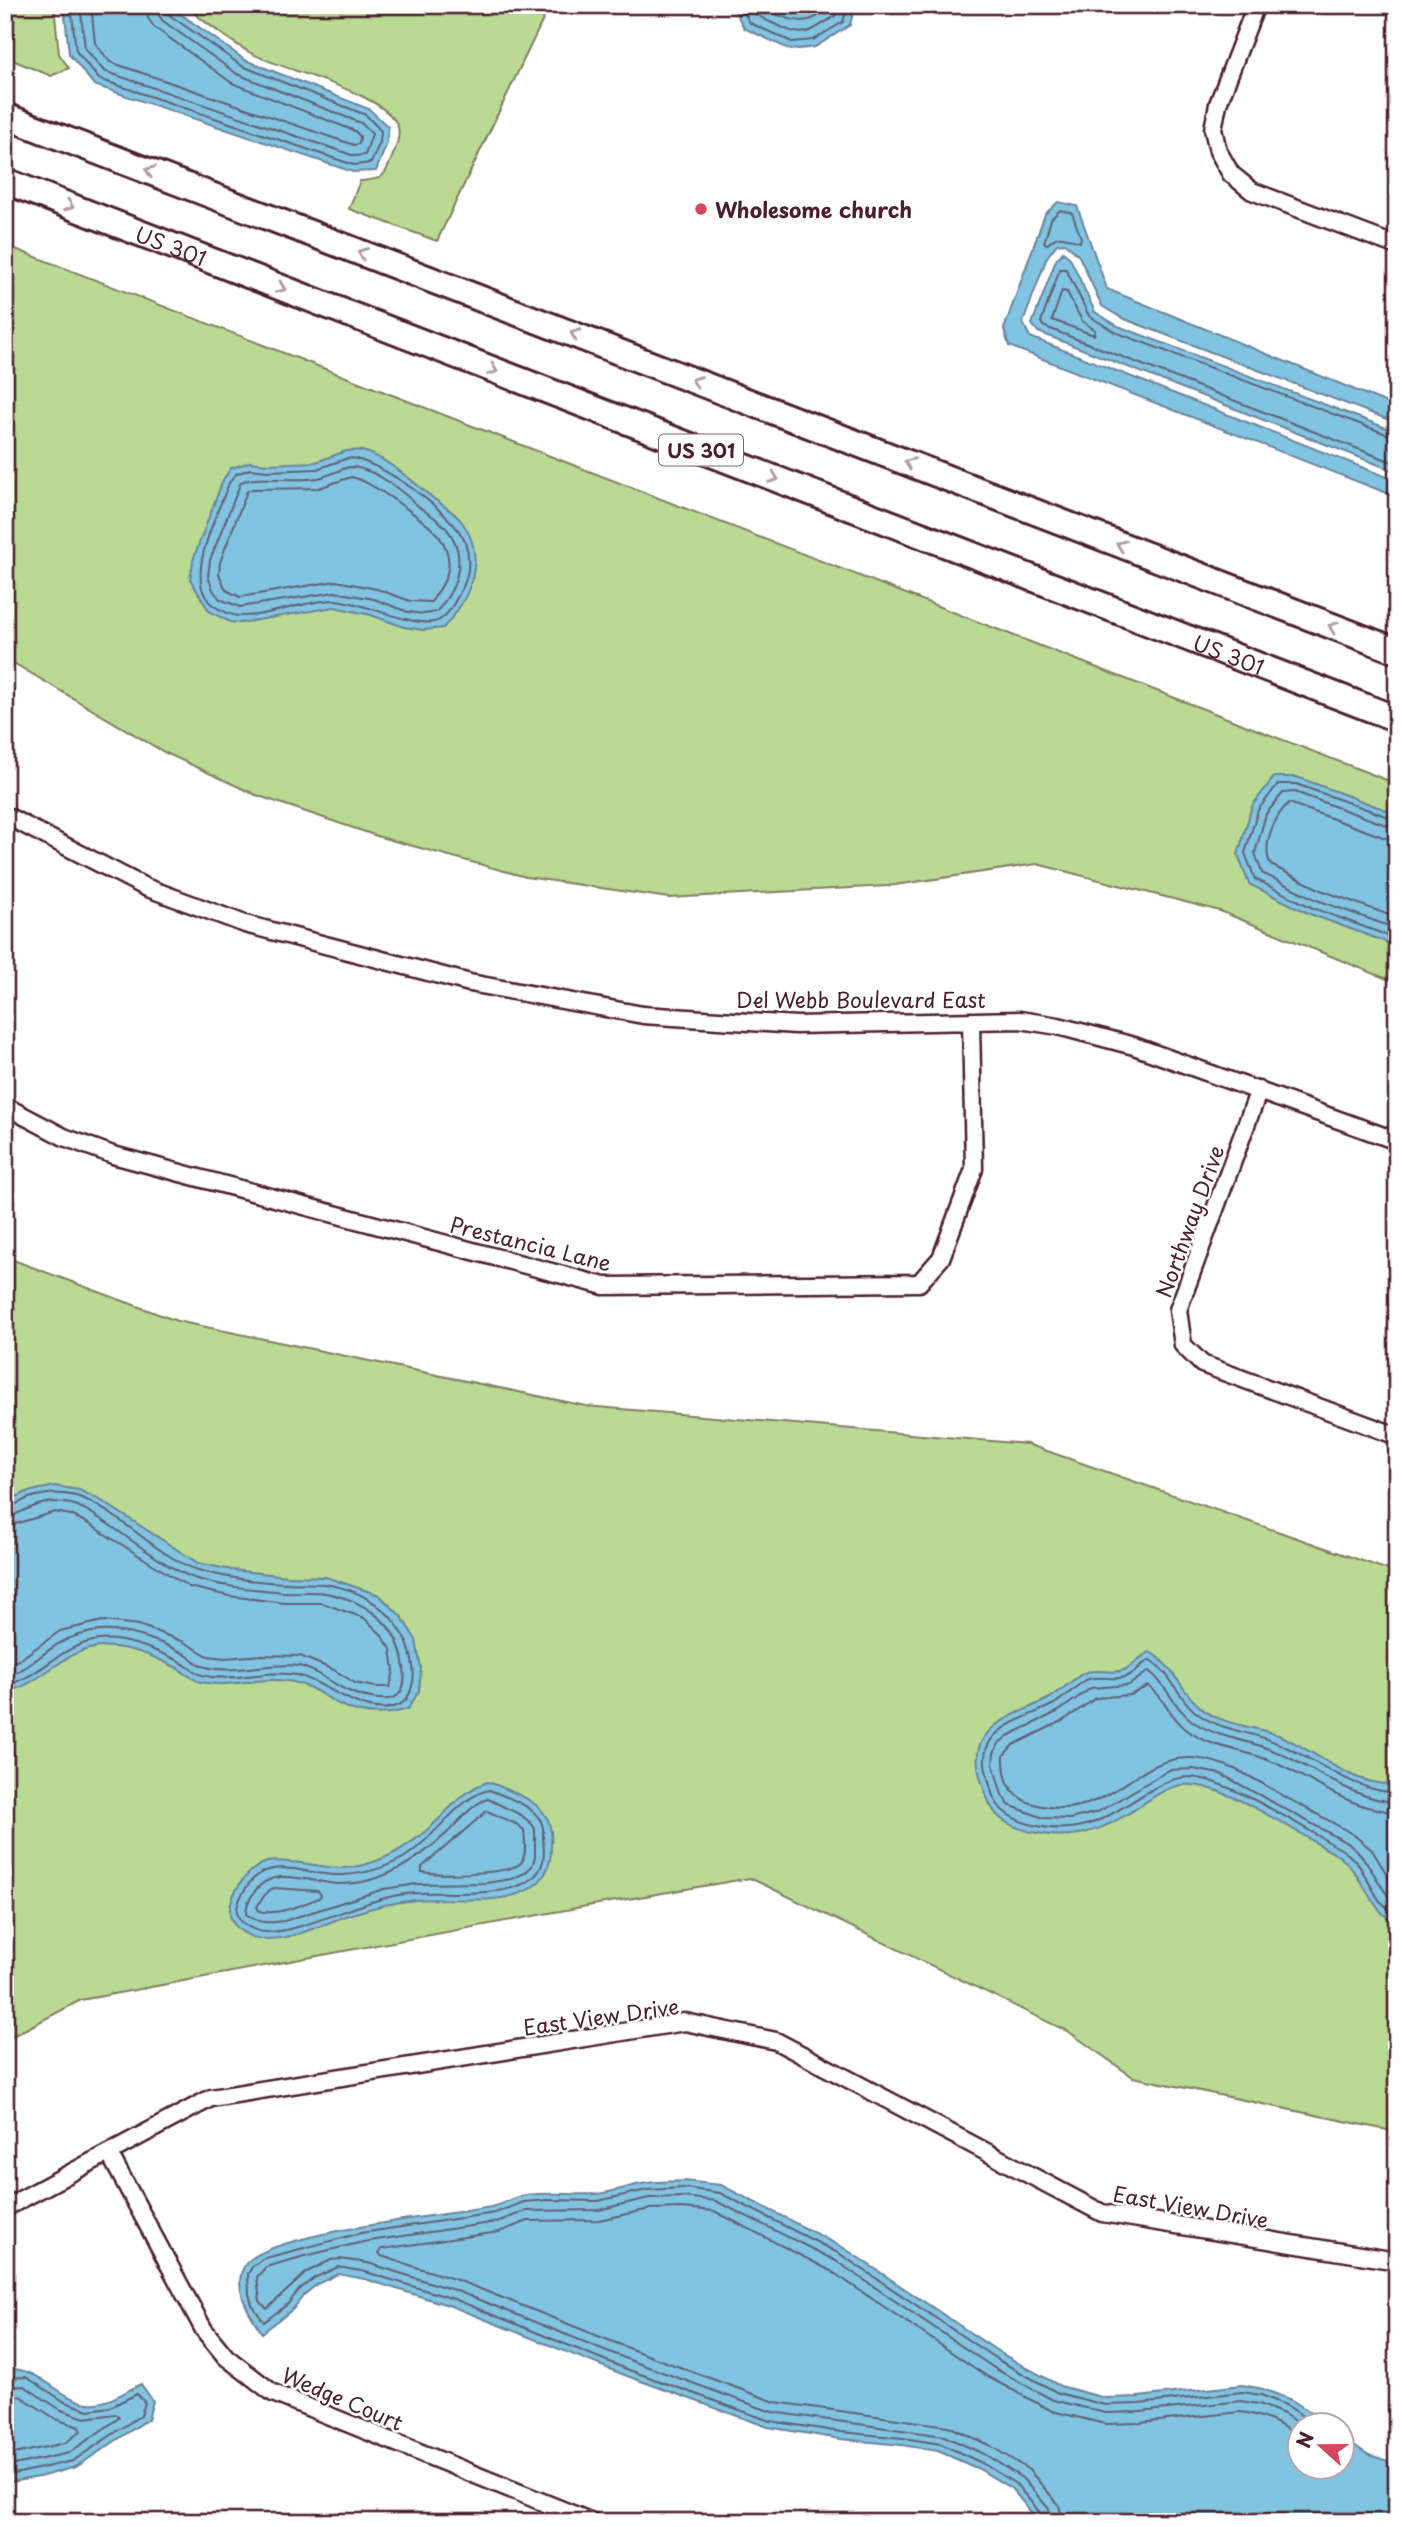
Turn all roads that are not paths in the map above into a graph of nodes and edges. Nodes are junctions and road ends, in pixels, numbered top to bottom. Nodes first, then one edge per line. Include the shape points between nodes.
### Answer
1 (1256, 5) edge
2 (5, 116) edge
3 (5, 181) edge
4 (1397, 246) edge
5 (1397, 651) edge
6 (1397, 719) edge
7 (5, 815) edge
8 (971, 1021) junction
9 (1259, 1090) junction
10 (5, 1106) edge
11 (1397, 1141) edge
12 (1397, 1436) edge
13 (109, 2153) junction
14 (5, 2208) edge
15 (1397, 2261) edge
16 (592, 2522) edge

1 - 4 street via 1213,129 1218,151 1231,174 1252,191
5 -> 2 main road
3 -> 6 main road, US 301 / US 301
7 - 8 street, Del Webb Boulevard East via 145,887 232,919 470,983 643,1015 796,1025
8 - 9 street, Del Webb Boulevard East via 1020,1020 1058,1026 1134,1046
8 - 10 street, Prestancia Lane via 974,1169 942,1258 919,1283 604,1286 114,1156 64,1137
9 - 11 street, Del Webb Boulevard East
9 - 12 street, Northway Drive via 1178,1310 1183,1345 1202,1364
13 - 14 street, East View Drive
13 - 15 street, East View Drive via 211,2098 685,2022 776,2041 1102,2213
13 - 16 street, Wedge Court via 204,2330 250,2378 273,2393

